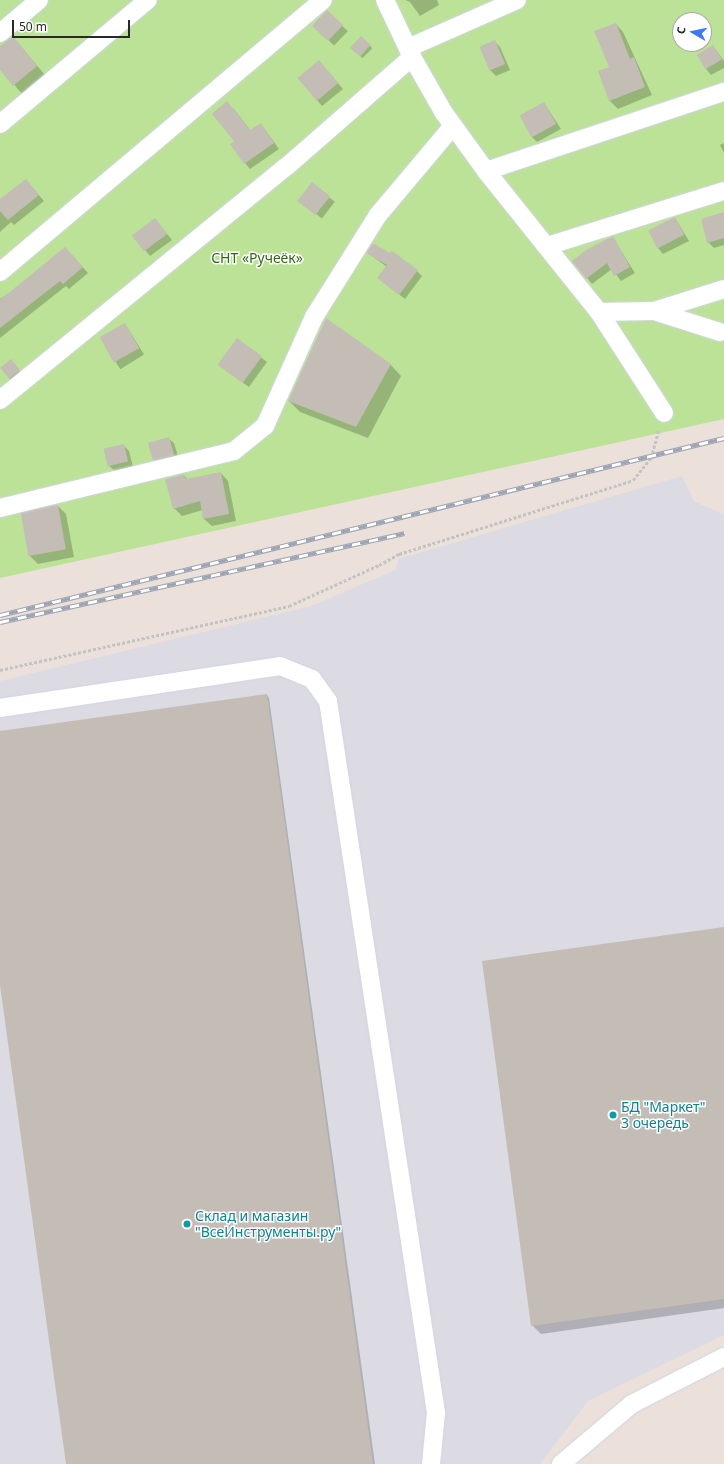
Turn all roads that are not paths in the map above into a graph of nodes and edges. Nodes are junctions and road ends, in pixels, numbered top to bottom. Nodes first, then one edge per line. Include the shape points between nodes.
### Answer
1 (39, 0) edge
2 (148, 0) edge
3 (323, 0) edge
4 (385, 0) edge
5 (517, 0) edge
6 (0, 33) edge
7 (410, 52) junction
8 (724, 92) edge
9 (0, 124) edge
10 (453, 126) junction
11 (486, 171) junction
12 (724, 191) edge
13 (548, 246) junction
14 (0, 272) edge
15 (724, 289) edge
16 (654, 311) junction
17 (599, 312) junction
18 (720, 332) dead end
19 (0, 400) edge
20 (664, 413) road end
21 (0, 508) edge
22 (0, 708) edge
23 (724, 1357) edge
24 (431, 1464) edge
25 (561, 1464) edge

1 - 6 street
2 - 9 street
3 - 14 street
4 - 7 street
5 - 7 street
7 - 10 street
7 - 19 street via 286,167
8 - 11 street
10 - 11 street
10 - 21 street via 378,215 319,310 265,426 234,451
11 - 13 street
12 - 13 street
13 - 17 street
15 - 16 street
16 - 17 street
16 - 18 street
17 - 20 street
22 - 24 street via 280,666 312,679 328,701 436,1413
23 - 25 street via 632,1404

